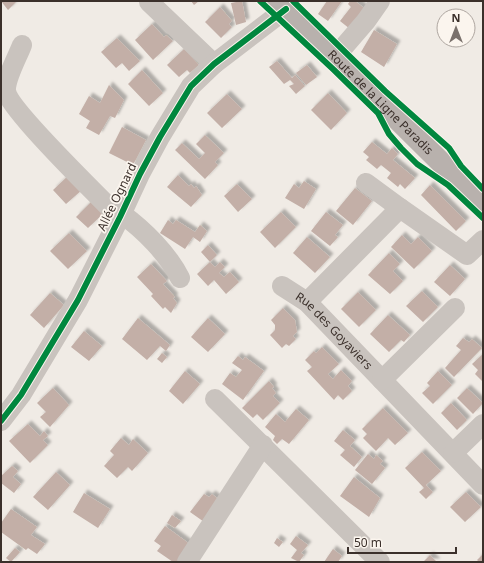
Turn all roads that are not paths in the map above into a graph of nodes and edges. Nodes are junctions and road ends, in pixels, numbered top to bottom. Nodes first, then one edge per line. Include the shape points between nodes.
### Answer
1 (380, 1) edge
2 (149, 2) edge
3 (282, 5) edge
4 (22, 45) dead end
5 (335, 57) junction
6 (214, 64) junction
7 (366, 184) dead end
8 (483, 204) edge
9 (400, 208) junction
10 (121, 216) junction
11 (483, 240) edge
12 (180, 278) dead end
13 (282, 286) dead end
14 (307, 302) junction
15 (455, 308) dead end
16 (382, 380) junction
17 (215, 399) dead end
18 (1, 421) edge
19 (483, 424) edge
20 (263, 445) junction
21 (453, 453) junction
22 (483, 485) edge
23 (188, 562) edge
24 (380, 562) edge

1 - 5 street
2 - 6 street
3 - 5 main road, Route de la Ligne Paradis
3 - 6 street, Allée Ognard
4 - 10 street via 8,81 8,97 26,120 108,207
5 - 8 main road, Route de la Ligne Paradis
6 - 10 street, Allée Ognard via 191,86 184,97 140,174
7 - 9 street
9 - 11 street via 467,255
9 - 14 street
10 - 12 street via 135,224 174,266
10 - 18 street, Allée Ognard via 78,300 21,396
13 - 14 street, Rue des Goyaviers
14 - 16 street, Rue des Goyaviers
15 - 16 street, Rue des Goyaviers
16 - 21 street, Rue des Goyaviers
17 - 20 street
19 - 21 street
20 - 23 street
20 - 24 street
21 - 22 street, Rue des Goyaviers

